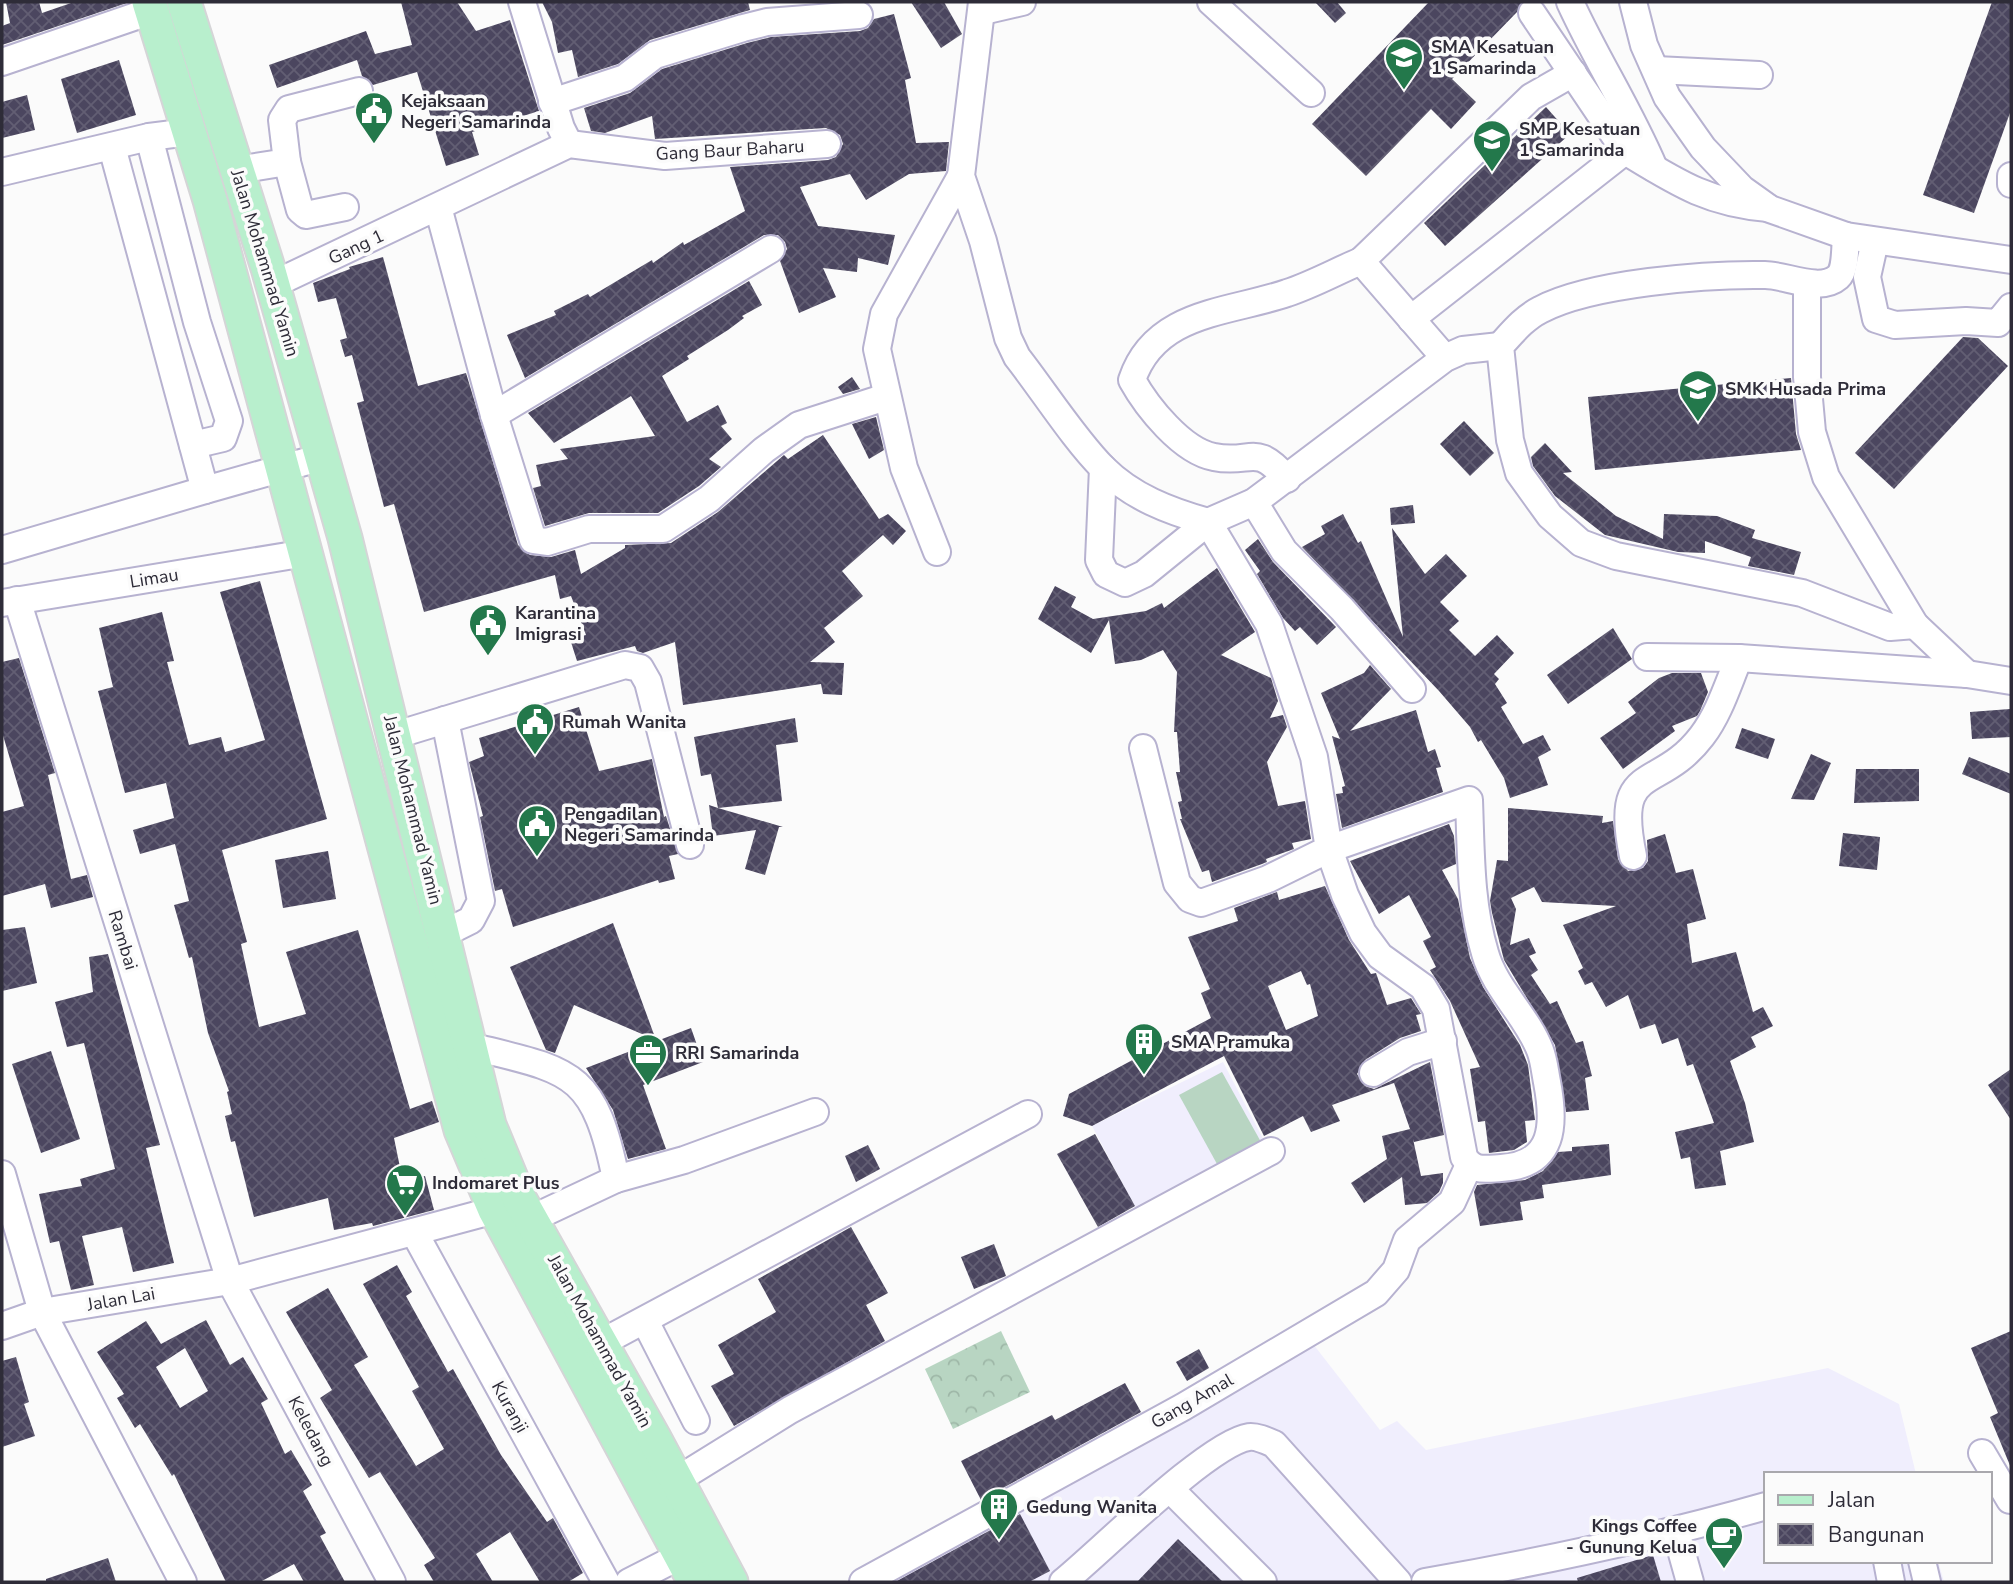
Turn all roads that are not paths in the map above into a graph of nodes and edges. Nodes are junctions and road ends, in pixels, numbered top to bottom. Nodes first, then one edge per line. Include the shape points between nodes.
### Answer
1 (184, 2) edge
2 (522, 2) edge
3 (1022, 2) edge
4 (1211, 2) edge
5 (1570, 2) edge
6 (1633, 2) edge
7 (150, 6) edge
8 (982, 6) edge
9 (1532, 13) dead end
10 (859, 15) dead end
11 (2, 62) edge
12 (1656, 71) junction
13 (1573, 73) junction
14 (1759, 75) dead end
15 (359, 91) dead end
16 (1311, 93) dead end
17 (552, 102) junction
18 (190, 132) junction
19 (149, 137) junction
20 (569, 144) junction
21 (827, 144) dead end
22 (111, 147) junction
23 (1625, 151) junction
24 (287, 162) junction
25 (1654, 168) junction
26 (237, 170) junction
27 (2, 172) edge
28 (961, 176) junction
29 (2011, 176) edge
30 (2011, 184) edge
31 (438, 206) junction
32 (345, 207) dead end
33 (1770, 209) junction
34 (1846, 236) junction
35 (1875, 241) junction
36 (771, 249) dead end
37 (2011, 260) edge
38 (1361, 261) junction
39 (1807, 284) junction
40 (272, 285) junction
41 (2011, 307) edge
42 (1411, 319) junction
43 (197, 322) junction
44 (160, 332) junction
45 (1500, 346) junction
46 (1445, 358) junction
47 (886, 397) junction
48 (494, 415) junction
49 (193, 445) junction
50 (322, 457) junction
51 (283, 467) junction
52 (1103, 468) junction
53 (1287, 479) junction
54 (205, 489) junction
55 (1254, 502) junction
56 (1208, 522) junction
57 (2, 550) edge
58 (937, 552) dead end
59 (306, 553) junction
60 (9, 601) edge
61 (1915, 625) junction
62 (1647, 657) dead end
63 (1739, 658) junction
64 (1967, 674) junction
65 (2011, 681) edge
66 (1412, 689) dead end
67 (445, 720) junction
68 (396, 735) junction
69 (1143, 748) dead end
70 (690, 845) dead end
71 (1329, 849) junction
72 (1633, 856) dead end
73 (443, 933) junction
74 (1443, 1041) junction
75 (470, 1046) junction
76 (1373, 1073) dead end
77 (815, 1112) dead end
78 (1028, 1114) dead end
79 (1270, 1151) dead end
80 (1469, 1165) junction
81 (2, 1174) edge
82 (616, 1179) junction
83 (516, 1210) junction
84 (414, 1232) junction
85 (230, 1280) junction
86 (42, 1312) junction
87 (645, 1321) junction
88 (2, 1326) edge
89 (601, 1343) junction
90 (696, 1421) dead end
91 (1982, 1453) dead end
92 (677, 1480) junction
93 (1170, 1489) junction
94 (2011, 1501) edge
95 (1764, 1507) edge
96 (1676, 1532) junction
97 (1887, 1563) edge
98 (1922, 1563) edge
99 (688, 1569) edge
100 (1522, 1574) edge
101 (183, 1582) edge
102 (391, 1582) edge
103 (606, 1582) edge
104 (629, 1582) edge
105 (731, 1582) edge
106 (863, 1582) edge
107 (1063, 1582) edge
108 (1264, 1582) edge
109 (1398, 1582) edge
110 (1425, 1582) edge
111 (1690, 1582) edge
112 (1891, 1582) edge
113 (1927, 1582) edge

1 - 26 main road, Jalan Mohammad Yamin
2 - 17 street
3 - 8 street
4 - 16 street
5 - 25 street via 1632,116
6 - 12 street
7 - 11 street
7 - 18 main road, Jalan Mohammad Yamin
8 - 28 street
9 - 13 street
10 - 17 street via 743,28 655,55 625,78
12 - 14 street
12 - 33 street via 1667,97 1703,148
13 - 23 street
13 - 38 street via 1531,97
15 - 24 street via 289,109 282,120
17 - 20 street
18 - 19 street
18 - 51 main road, Jalan Mohammad Yamin
19 - 22 street
19 - 43 street
20 - 21 street, Gang Baur Baharu via 665,156
20 - 31 street
22 - 27 street
22 - 44 street
23 - 25 street
23 - 42 street
24 - 26 street
24 - 32 street via 300,210 306,215
25 - 33 street via 1703,196 1734,206
26 - 40 main road, Jalan Mohammad Yamin
28 - 47 street via 884,314 877,349
28 - 52 street via 1017,357
29 - 30 street
31 - 40 street, Gang 1
31 - 48 street
33 - 34 street
34 - 35 street
34 - 39 street via 1841,274
35 - 37 street
35 - 41 street via 1867,277 1876,319 1895,325 1998,323
36 - 48 street
38 - 42 street
38 - 53 street via 1287,293 1192,318 1159,338 1139,359 1132,380 1147,405 1196,451 1214,457 1257,455 1273,463
39 - 45 street via 1757,275 1643,284 1581,295 1539,310
39 - 61 street via 1812,432 1826,477
40 - 50 main road, Jalan Mohammad Yamin
42 - 46 street
43 - 44 street
43 - 49 street via 229,421 223,438
44 - 49 street
45 - 46 street via 1463,349
45 - 61 street via 1510,440 1519,473 1550,516 1581,544 1616,556 1802,593 1889,627
46 - 53 street
47 - 48 street via 799,425 709,499 663,529 589,529 547,542 533,540
47 - 58 street via 904,468
49 - 54 street
50 - 51 street
50 - 68 main road, Jalan Mohammad Yamin
51 - 54 street
51 - 59 main road, Jalan Mohammad Yamin
52 - 56 street via 1145,499
52 - 56 street via 1099,560 1114,580 1125,583 1144,574
53 - 55 street
54 - 57 street
55 - 56 street
55 - 66 street via 1284,551
56 - 71 street via 1269,624 1314,757
59 - 60 street, Limau
59 - 83 main road, Jalan Mohammad Yamin via 461,1130
60 - 85 street, Rambai
61 - 64 street
62 - 63 street
63 - 64 street
63 - 72 street via 1702,737 1678,760 1636,787 1627,806 1626,823
64 - 65 street
67 - 68 street
67 - 70 street via 625,665 640,668 648,682
67 - 73 street via 481,901 471,920
68 - 73 main road, Jalan Mohammad Yamin
69 - 71 street via 1177,883 1190,899 1201,903 1224,895
71 - 74 street via 1363,933 1380,956 1423,987 1436,1009
71 - 80 street via 1469,800 1474,917 1487,961 1540,1050 1553,1124 1547,1144 1520,1164 1477,1170
73 - 75 main road, Jalan Mohammad Yamin
74 - 76 street via 1408,1052
74 - 80 street via 1460,1140
75 - 82 street via 549,1066 575,1080 597,1113
75 - 83 main road, Jalan Mohammad Yamin
77 - 82 street, Jalan Lai via 684,1160
78 - 87 street
79 - 92 street via 790,1410
80 - 106 street, Gang Amal via 1452,1202 1406,1240 1396,1270 1376,1293 1183,1407
81 - 86 street
82 - 83 street, Jalan Lai
83 - 84 street, Jalan Lai
83 - 89 main road, Jalan Mohammad Yamin
83 - 99 main road, Jalan Mohammad Yamin
84 - 85 street, Jalan Lai
84 - 103 street, Kuranji
85 - 86 street, Jalan Lai
85 - 102 street, Keledang
86 - 88 street, Jalan Lai
86 - 101 street
87 - 89 street
87 - 90 street
89 - 92 main road, Jalan Mohammad Yamin
91 - 94 street
92 - 105 main road, Jalan Mohammad Yamin
93 - 107 street
93 - 108 street
93 - 109 street via 1230,1443 1251,1436 1274,1444
95 - 96 street
96 - 100 street
96 - 111 street
97 - 112 street
98 - 113 street
99 - 104 street
100 - 110 street

